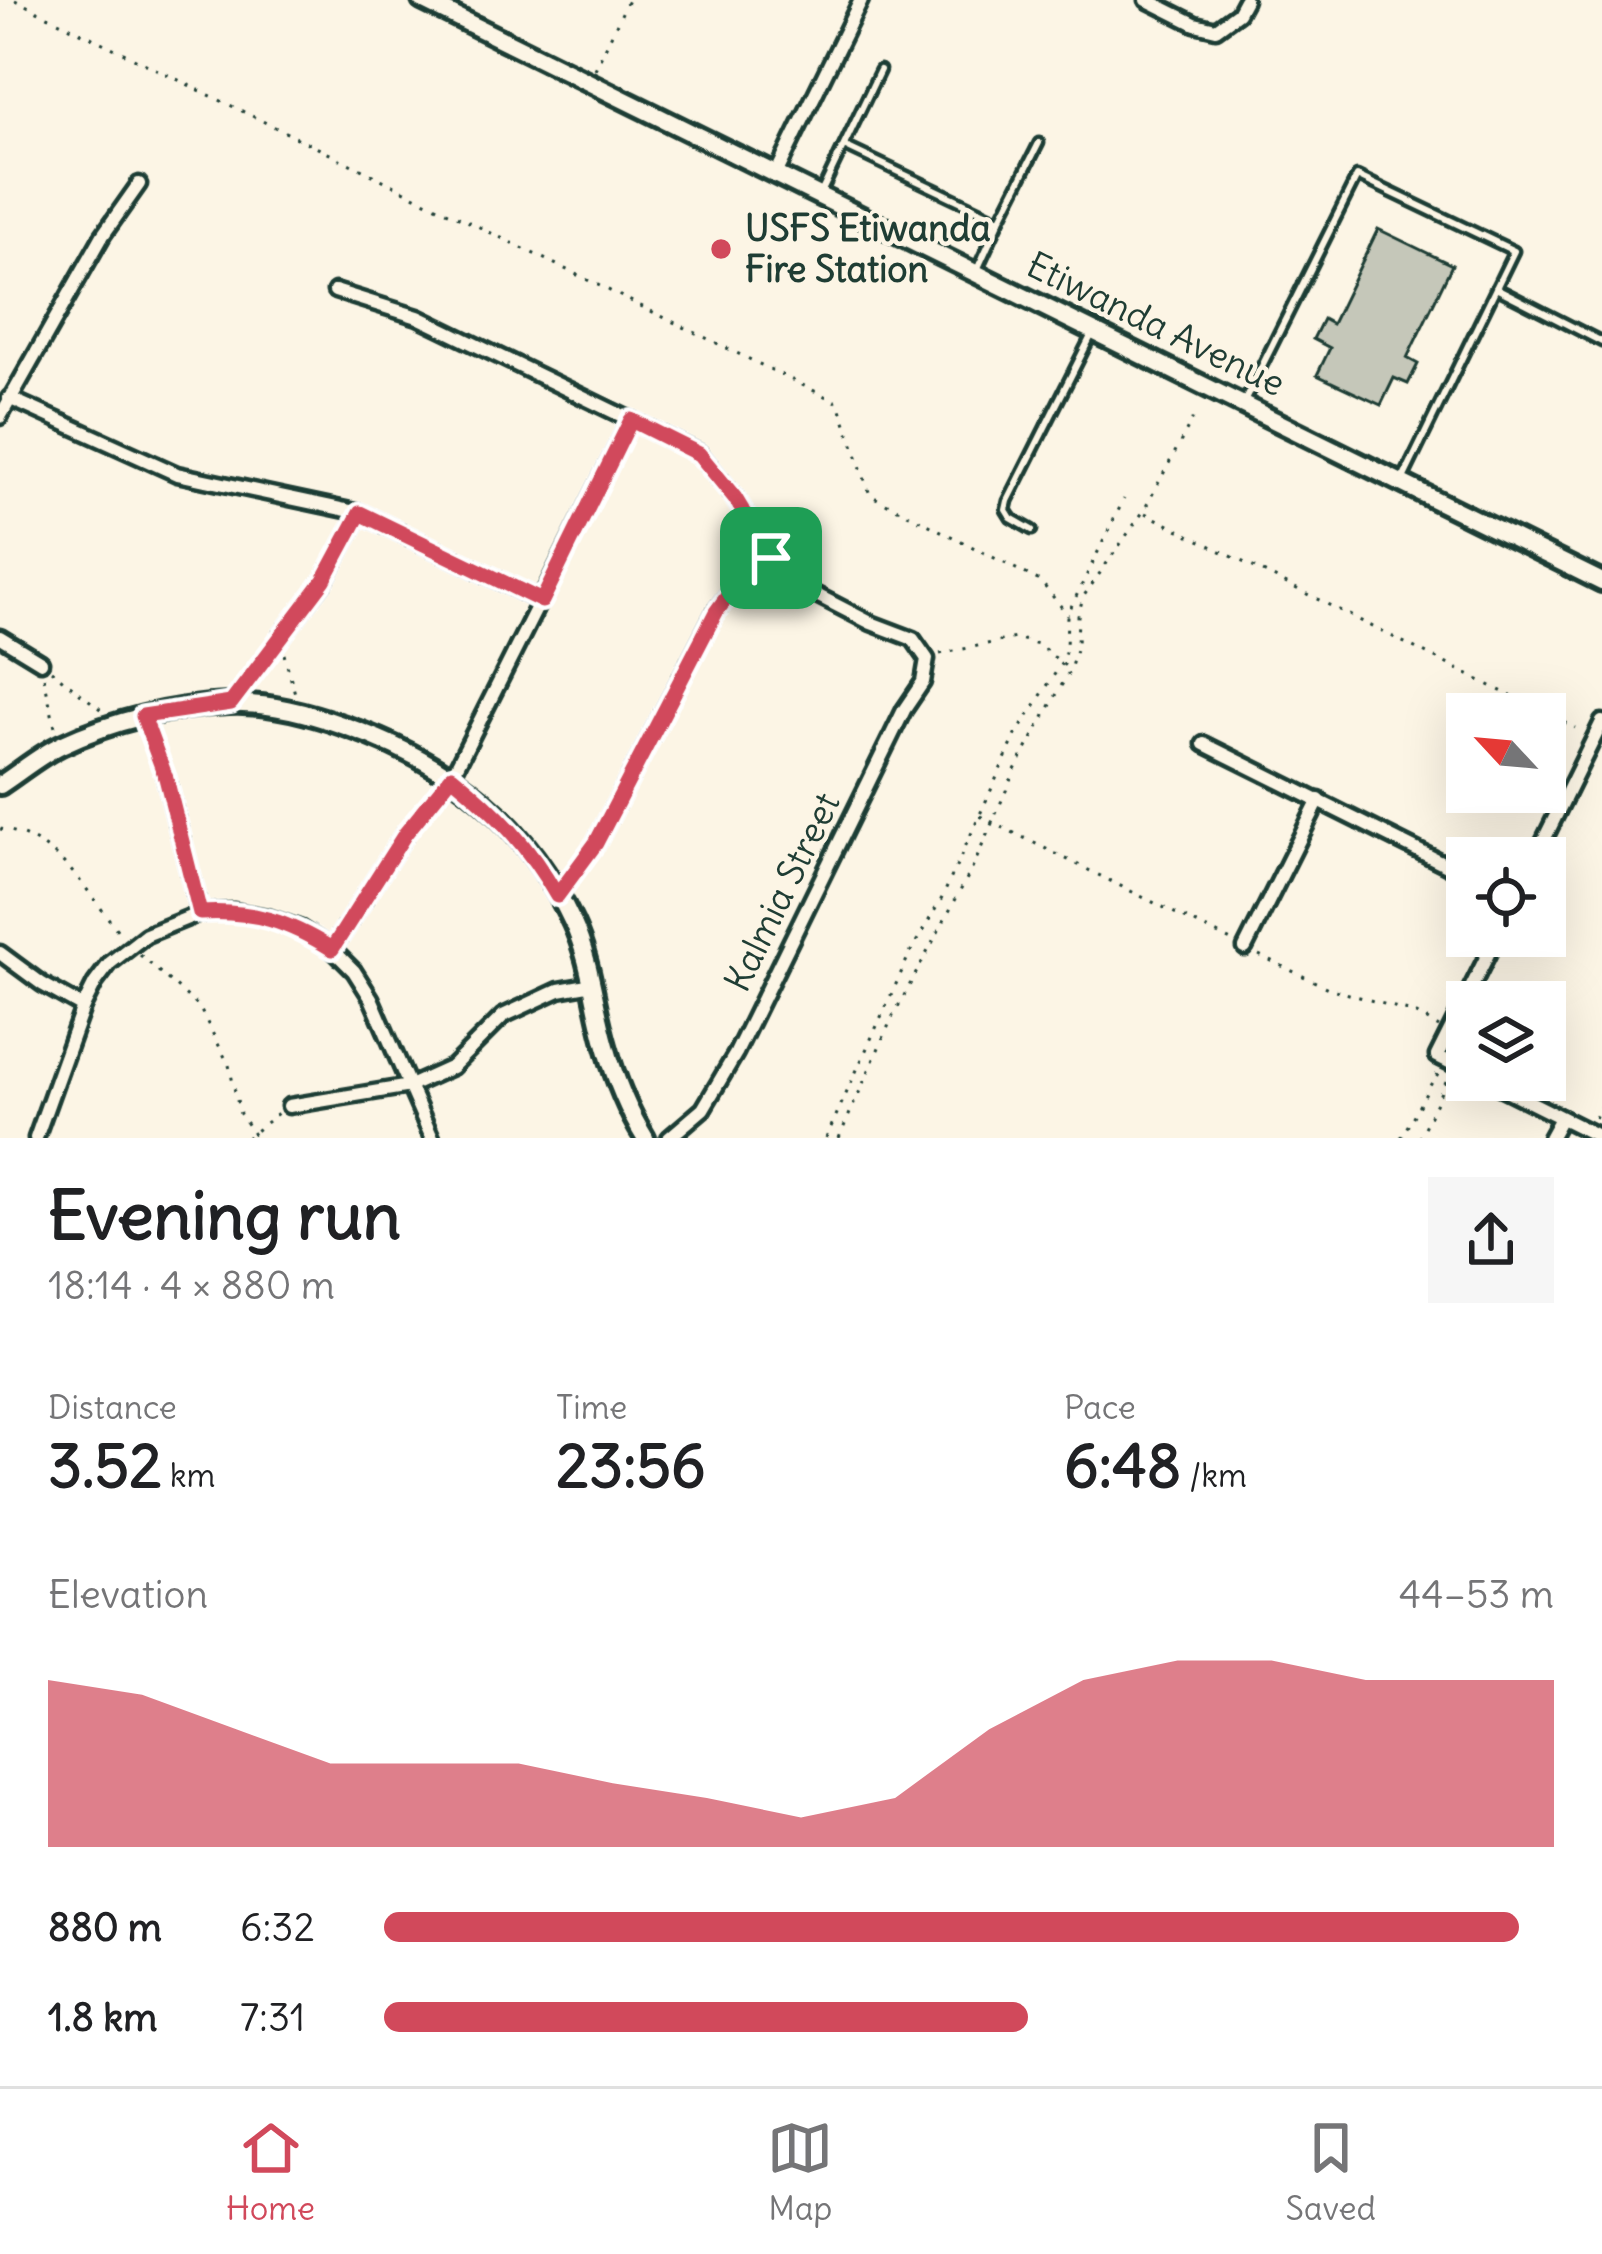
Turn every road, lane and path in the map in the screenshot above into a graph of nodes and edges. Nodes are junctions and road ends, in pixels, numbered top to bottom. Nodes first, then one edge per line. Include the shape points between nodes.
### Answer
1 (15, 0) edge
2 (422, 0) edge
3 (628, 0) edge
4 (861, 0) edge
5 (1147, 0) edge
6 (1245, 0) edge
7 (880, 70) dead end
8 (588, 82) junction
9 (1039, 143) dead end
10 (844, 146) junction
11 (776, 174) junction
12 (139, 184) dead end
13 (820, 196) junction
14 (1000, 220) junction
15 (976, 272) junction
16 (1496, 289) junction
17 (335, 291) dead end
18 (1094, 330) junction
19 (1602, 342) edge
20 (9, 398) junction
21 (1243, 403) junction
22 (1197, 411) dead end
23 (0, 417) edge
24 (631, 420) junction
25 (1402, 481) junction
26 (1124, 500) dead end
27 (1143, 512) junction
28 (360, 513) junction
29 (1032, 530) dead end
30 (771, 558) junction
31 (1602, 582) edge
32 (542, 601) junction
33 (1068, 615) junction
34 (0, 637) edge
35 (280, 638) junction
36 (927, 659) junction
37 (41, 662) junction
38 (1061, 664) junction
39 (1070, 670) junction
40 (231, 703) junction
41 (299, 710) junction
42 (143, 716) junction
43 (1602, 722) edge
44 (119, 724) junction
45 (1575, 728) dead end
46 (1204, 744) dead end
47 (59, 746) junction
48 (452, 776) junction
49 (166, 778) joint
50 (0, 785) edge
51 (1319, 800) junction
52 (979, 815) junction
53 (992, 821) junction
54 (0, 829) edge
55 (405, 834) joint
56 (1545, 837) edge
57 (596, 843) joint
58 (1446, 864) edge
59 (557, 896) junction
60 (200, 913) junction
61 (131, 946) junction
62 (1245, 948) junction
63 (332, 949) junction
64 (0, 953) edge
65 (593, 984) junction
66 (83, 1007) junction
67 (1446, 1030) edge
68 (1446, 1038) edge
69 (1446, 1060) edge
70 (410, 1086) junction
71 (1527, 1101) edge
72 (1602, 1103) edge
73 (289, 1106) joint
74 (1561, 1118) junction
75 (254, 1135) edge
76 (1595, 1135) edge
77 (35, 1138) edge
78 (247, 1138) edge
79 (432, 1138) edge
80 (645, 1138) edge
81 (669, 1138) edge
82 (826, 1138) edge
83 (839, 1138) edge
84 (1401, 1138) edge
85 (1419, 1138) edge
86 (1550, 1138) edge

1 - 33 path via 839,403 870,495 1040,581
2 - 8 street, Etiwanda Avenue
3 - 8 path
4 - 11 street
5 - 6 street via 1216,29
7 - 10 lane
8 - 11 street, Etiwanda Avenue
9 - 14 lane
10 - 13 lane
10 - 14 lane
11 - 13 street, Etiwanda Avenue
12 - 20 street
13 - 15 street, Etiwanda Avenue
14 - 15 lane
15 - 18 street, Etiwanda Avenue
16 - 19 lane
16 - 21 lane via 1514,251 1357,176
16 - 25 lane
17 - 24 street via 418,317
18 - 21 street, Etiwanda Avenue
18 - 29 lane via 1007,501 1011,518
20 - 23 street
20 - 28 street via 178,474
21 - 25 street, Etiwanda Avenue
22 - 27 path
24 - 30 street via 699,454
24 - 32 street
25 - 31 street, Etiwanda Avenue
26 - 33 path
27 - 39 path via 1083,597
27 - 45 path
28 - 32 street
28 - 35 street
30 - 36 street via 801,587 913,639
30 - 57 street via 716,612
32 - 48 street
33 - 38 path
34 - 37 street
35 - 40 path
35 - 41 path
36 - 38 path via 1016,638
36 - 81 street, Kalmia Street via 923,682 736,1053 703,1109
37 - 44 path
37 - 47 path
38 - 39 path
38 - 52 path
39 - 53 path
40 - 41 street
40 - 42 street
41 - 48 street via 384,740
42 - 44 street
42 - 49 path
43 - 56 street
44 - 47 street
46 - 51 street
47 - 50 street
48 - 55 path
48 - 59 street via 495,811
49 - 60 street
51 - 58 street
51 - 62 street
52 - 53 path
52 - 82 path
53 - 62 path
53 - 83 path
54 - 61 path via 50,850
55 - 63 street
57 - 59 path
59 - 65 street
60 - 61 street
60 - 63 street via 267,917
61 - 66 street
61 - 75 path via 199,1007
62 - 67 path
63 - 70 street via 371,998
64 - 66 street
65 - 70 street via 503,1016 452,1066
65 - 80 street via 605,1045
66 - 77 street
68 - 69 street via 1437,1056
70 - 73 street
70 - 79 street
71 - 74 street
72 - 76 path
73 - 75 path
74 - 76 street
74 - 86 street
75 - 78 path
84 - 85 path via 1436,1075 1447,1081

